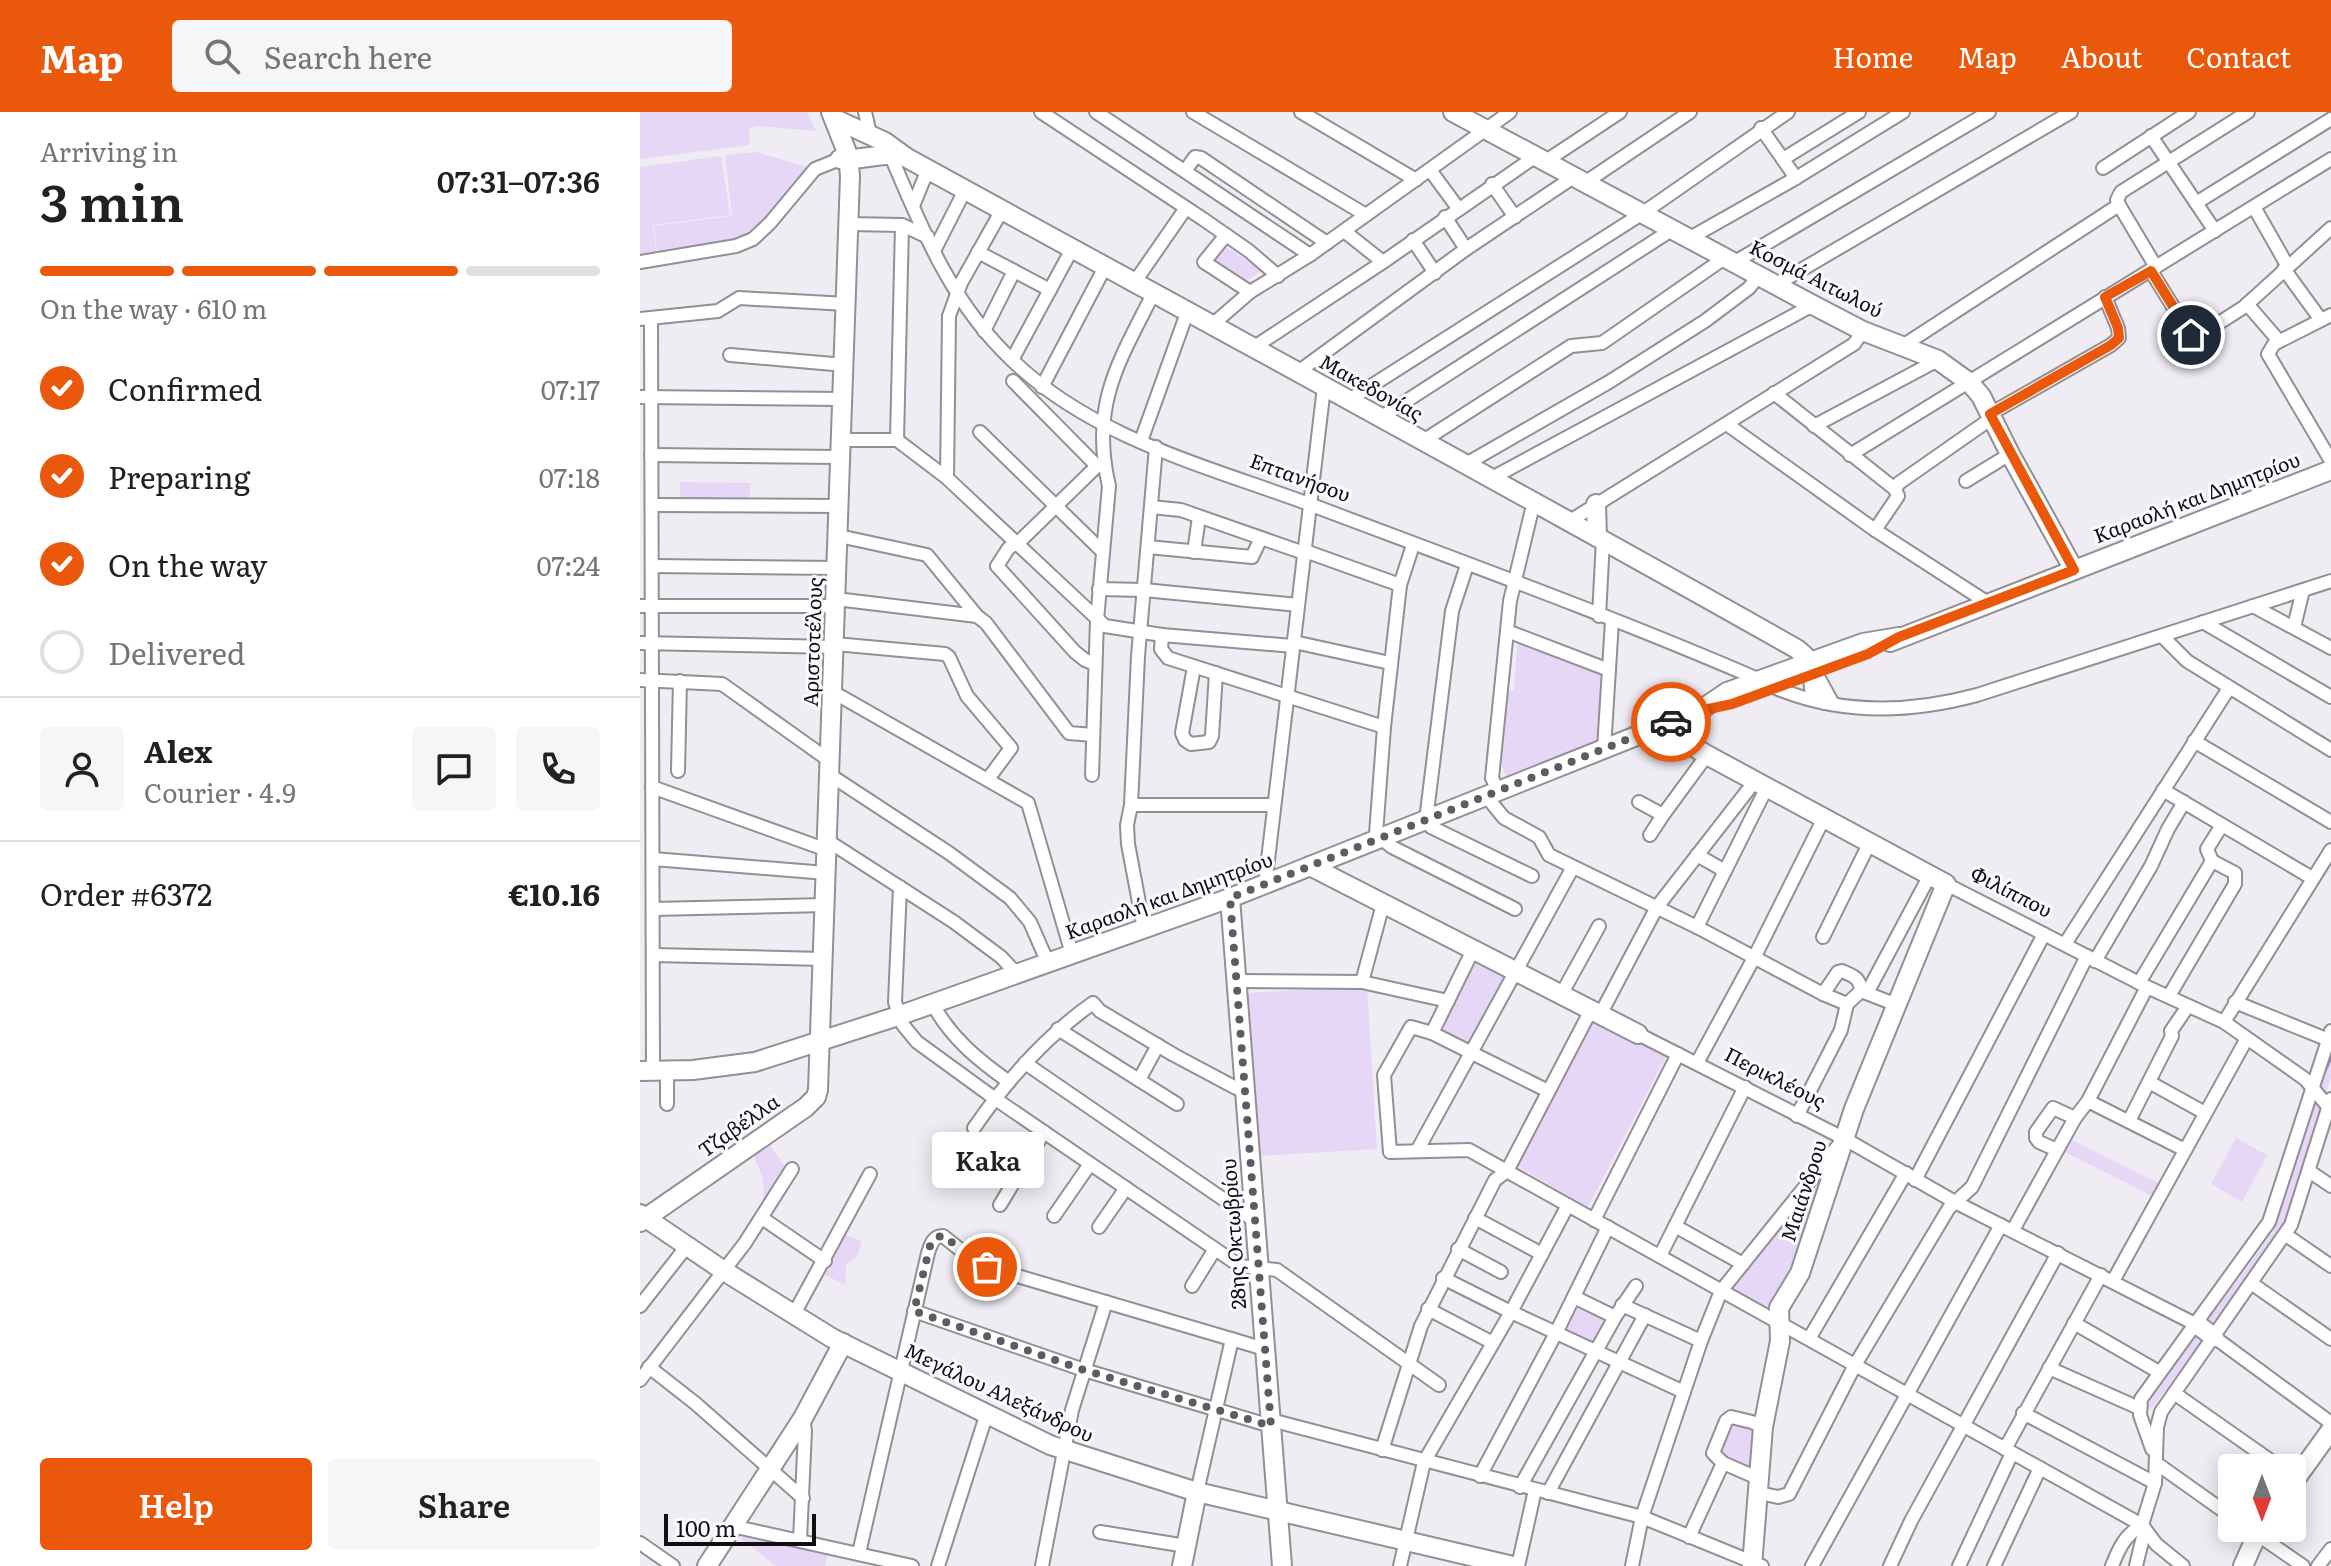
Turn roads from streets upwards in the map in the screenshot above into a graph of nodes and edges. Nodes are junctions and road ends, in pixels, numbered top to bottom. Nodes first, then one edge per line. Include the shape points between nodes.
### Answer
1 (865, 112) edge
2 (1041, 112) edge
3 (1096, 112) edge
4 (1193, 112) edge
5 (1301, 112) edge
6 (1453, 112) edge
7 (1510, 112) edge
8 (1620, 112) edge
9 (1690, 112) edge
10 (1788, 112) edge
11 (1859, 112) edge
12 (1903, 112) edge
13 (1989, 112) edge
14 (2071, 112) edge
15 (2189, 112) edge
16 (2248, 112) edge
17 (829, 114) edge
18 (2331, 119) edge
19 (1761, 128) junction
20 (1487, 129) junction
21 (2151, 136) junction
22 (888, 147) junction
23 (846, 158) junction
24 (1541, 158) junction
25 (1783, 159) junction
26 (2331, 159) edge
27 (2169, 163) junction
28 (2103, 168) dead end
29 (1430, 170) junction
30 (931, 171) junction
31 (1185, 171) junction
32 (1796, 178) junction
33 (1580, 179) junction
34 (1416, 180) junction
35 (1492, 184) junction
36 (965, 190) junction
37 (2196, 203) junction
38 (2119, 205) junction
39 (913, 206) junction
40 (2254, 207) junction
41 (1186, 208) junction
42 (1458, 208) junction
43 (1002, 210) junction
44 (1643, 213) junction
45 (1366, 215) junction
46 (1445, 217) junction
47 (1515, 217) junction
48 (849, 224) junction
49 (902, 225) junction
50 (2331, 228) edge
51 (1344, 231) junction
52 (2215, 231) junction
53 (1682, 234) junction
54 (1226, 235) junction
55 (928, 237) junction
56 (1413, 240) junction
57 (1327, 243) junction
58 (849, 245) junction
59 (1072, 249) junction
60 (1466, 249) junction
61 (934, 251) junction
62 (978, 252) junction
63 (1310, 255) junction
64 (1730, 260) junction
65 (640, 262) edge
66 (1383, 262) junction
67 (1105, 267) junction
68 (2286, 267) junction
69 (2154, 269) junction
70 (1014, 271) junction
71 (1435, 273) junction
72 (1759, 275) junction
73 (1278, 276) junction
74 (1134, 283) junction
75 (1777, 284) junction
76 (1050, 290) junction
77 (1250, 292) junction
78 (956, 294) junction
79 (1153, 294) junction
80 (2105, 297) junction
81 (847, 304) junction
82 (2247, 304) junction
83 (1813, 305) junction
84 (1187, 313) junction
85 (646, 318) edge
86 (2326, 318) edge
87 (1212, 325) junction
88 (984, 331) junction
89 (1863, 331) junction
90 (2279, 341) junction
91 (1904, 345) junction
92 (1253, 348) junction
93 (730, 355) dead end
94 (1012, 360) junction
95 (1938, 360) junction
96 (845, 365) junction
97 (1298, 372) junction
98 (1013, 381) dead end
99 (1970, 383) junction
100 (1042, 387) junction
101 (1324, 387) junction
102 (1774, 393) junction
103 (646, 397) edge
104 (843, 399) junction
105 (1349, 400) junction
106 (1991, 416) junction
107 (1380, 418) junction
108 (1102, 425) junction
109 (1728, 425) junction
110 (1814, 426) junction
111 (980, 432) dead end
112 (897, 440) junction
113 (1141, 441) junction
114 (1423, 441) junction
115 (1156, 447) junction
116 (842, 448) junction
117 (2010, 454) junction
118 (651, 455) junction
119 (1850, 455) junction
120 (2331, 461) edge
121 (1466, 464) junction
122 (1100, 465) junction
123 (2331, 470) edge
124 (646, 472) edge
125 (947, 478) junction
126 (1490, 479) junction
127 (1966, 481) dead end
128 (1895, 489) junction
129 (1534, 501) junction
130 (1596, 504) junction
131 (652, 505) junction
132 (1310, 505) junction
133 (840, 506) junction
134 (1056, 506) junction
135 (1151, 507) junction
136 (1199, 517) junction
137 (1570, 521) junction
138 (1875, 530) junction
139 (839, 536) junction
140 (1261, 538) junction
141 (1600, 538) junction
142 (1016, 544) junction
143 (1413, 545) junction
144 (1148, 547) junction
145 (646, 552) edge
146 (1103, 552) junction
147 (1194, 552) junction
148 (1304, 552) junction
149 (1467, 565) junction
150 (652, 566) junction
151 (837, 568) junction
152 (2074, 570) junction
153 (2331, 581) edge
154 (1514, 583) junction
155 (1400, 585) junction
156 (1099, 589) junction
157 (1144, 590) junction
158 (2303, 590) junction
159 (836, 603) junction
160 (1988, 603) junction
161 (1298, 605) junction
162 (646, 606) edge
163 (2253, 606) junction
164 (977, 616) junction
165 (1606, 618) junction
166 (1097, 620) junction
167 (2203, 622) junction
168 (2294, 627) junction
169 (1507, 631) junction
170 (1140, 633) junction
171 (1162, 635) junction
172 (2162, 636) junction
173 (646, 643) edge
174 (1294, 644) junction
175 (835, 645) junction
176 (2331, 648) edge
177 (1390, 663) junction
178 (1095, 664) junction
179 (1194, 667) junction
180 (1609, 670) junction
181 (1812, 670) junction
182 (1216, 673) junction
183 (646, 680) edge
184 (680, 681) junction
185 (1768, 684) junction
186 (2229, 688) junction
187 (833, 692) junction
188 (2331, 697) edge
189 (1287, 698) junction
190 (1828, 704) junction
191 (646, 718) edge
192 (1660, 726) junction
193 (1384, 727) junction
194 (1093, 735) junction
195 (2194, 741) junction
196 (1604, 749) junction
197 (2331, 750) edge
198 (1707, 755) junction
199 (830, 768) junction
200 (678, 771) dead end
201 (646, 772) edge
202 (1092, 775) dead end
203 (988, 779) junction
204 (1761, 784) junction
205 (652, 787) junction
206 (2163, 790) junction
207 (1492, 794) junction
208 (1639, 802) dead end
209 (2184, 802) junction
210 (1131, 805) junction
211 (1274, 805) junction
212 (1663, 815) junction
213 (1824, 818) junction
214 (1426, 820) junction
215 (2331, 822) edge
216 (2222, 825) junction
217 (646, 828) edge
218 (1650, 835) dead end
219 (1380, 839) junction
220 (1870, 842) junction
221 (827, 845) junction
222 (2331, 850) edge
223 (1697, 855) junction
224 (2212, 861) junction
225 (648, 862) edge
226 (1310, 866) junction
227 (1573, 867) junction
228 (1725, 871) junction
229 (826, 873) junction
230 (1532, 876) dead end
231 (2312, 878) junction
232 (1938, 879) junction
233 (1265, 885) junction
234 (900, 887) junction
235 (1230, 898) junction
236 (1383, 904) junction
237 (825, 905) junction
238 (1657, 907) junction
239 (653, 909) junction
240 (1515, 909) dead end
241 (1599, 926) dead end
242 (1697, 927) junction
243 (1144, 929) junction
244 (2044, 934) junction
245 (1823, 937) dead end
246 (646, 941) edge
247 (2065, 944) junction
248 (1473, 950) junction
249 (1072, 954) junction
250 (653, 955) junction
251 (1755, 956) junction
252 (2091, 958) junction
253 (823, 959) junction
254 (1048, 963) junction
255 (1514, 971) junction
256 (1017, 974) junction
257 (1237, 981) junction
258 (1362, 982) junction
259 (2143, 985) junction
260 (646, 991) edge
261 (1864, 992) junction
262 (1823, 994) junction
263 (1561, 995) junction
264 (2169, 996) junction
265 (1448, 1001) junction
266 (2235, 1002) junction
267 (932, 1003) junction
268 (1847, 1004) junction
269 (1897, 1005) junction
270 (2188, 1006) junction
271 (1596, 1012) junction
272 (898, 1016) junction
273 (2224, 1022) junction
274 (1058, 1029) junction
275 (1432, 1033) junction
276 (1638, 1034) joint
277 (2330, 1037) edge
278 (2246, 1040) junction
279 (820, 1041) junction
280 (1158, 1045) junction
281 (1469, 1052) junction
282 (1678, 1054) junction
283 (1025, 1063) junction
284 (1697, 1063) junction
285 (653, 1071) edge
286 (1139, 1080) junction
287 (1009, 1082) junction
288 (2149, 1082) junction
289 (1745, 1087) junction
290 (2312, 1087) junction
291 (1245, 1088) junction
292 (1548, 1091) junction
293 (994, 1098) junction
294 (2088, 1101) junction
295 (667, 1104) dead end
296 (1177, 1104) dead end
297 (2330, 1105) edge
298 (2205, 1113) junction
299 (1797, 1116) junction
300 (2075, 1118) junction
301 (2129, 1121) junction
302 (974, 1128) dead end
303 (1044, 1132) junction
304 (1845, 1139) junction
305 (2057, 1150) junction
306 (2185, 1150) junction
307 (1417, 1151) junction
308 (1090, 1164) junction
309 (792, 1169) dead end
310 (1507, 1171) junction
311 (2309, 1171) junction
312 (870, 1174) dead end
313 (1910, 1177) junction
314 (2331, 1186) edge
315 (1126, 1188) junction
316 (1955, 1202) junction
317 (1000, 1205) dead end
318 (1568, 1205) junction
319 (1054, 1216) dead end
320 (642, 1218) edge
321 (762, 1218) junction
322 (1475, 1218) junction
323 (1594, 1220) junction
324 (1255, 1221) junction
325 (1675, 1226) junction
326 (1099, 1227) dead end
327 (1608, 1227) junction
328 (2007, 1228) junction
329 (2286, 1235) junction
330 (687, 1246) junction
331 (1215, 1249) junction
332 (1458, 1249) junction
333 (2058, 1253) junction
334 (1542, 1254) junction
335 (1660, 1256) junction
336 (825, 1261) junction
337 (1743, 1264) junction
338 (2331, 1266) edge
339 (1258, 1268) junction
340 (724, 1271) junction
341 (1501, 1272) dead end
342 (2101, 1275) junction
343 (1443, 1278) junction
344 (2113, 1281) junction
345 (2251, 1283) junction
346 (1192, 1286) dead end
347 (1636, 1286) dead end
348 (1721, 1291) junction
349 (1574, 1297) junction
350 (1106, 1302) junction
351 (1622, 1305) junction
352 (640, 1306) edge
353 (1428, 1309) junction
354 (914, 1311) junction
355 (1511, 1312) junction
356 (794, 1314) junction
357 (1645, 1315) junction
358 (1615, 1317) junction
359 (1778, 1323) junction
360 (2074, 1323) junction
361 (2204, 1329) junction
362 (1556, 1333) junction
363 (1232, 1339) junction
364 (1809, 1339) junction
365 (2331, 1339) edge
366 (1701, 1341) junction
367 (843, 1343) junction
368 (1493, 1343) junction
369 (1265, 1349) junction
370 (1596, 1352) junction
371 (1408, 1363) junction
372 (1621, 1363) junction
373 (1855, 1365) junction
374 (2049, 1368) junction
375 (1084, 1370) junction
376 (644, 1372) edge
377 (900, 1372) junction
378 (2159, 1372) junction
379 (1439, 1385) dead end
380 (1684, 1392) junction
381 (2174, 1393) junction
382 (1906, 1394) junction
383 (2139, 1408) junction
384 (1215, 1410) junction
385 (2023, 1413) junction
386 (986, 1416) junction
387 (803, 1418) junction
388 (1271, 1423) junction
389 (2331, 1423) edge
390 (1964, 1426) junction
391 (1763, 1427) junction
392 (2331, 1430) edge
393 (1382, 1450) junction
394 (1063, 1451) junction
395 (2009, 1451) junction
396 (2258, 1454) edge
397 (2306, 1459) edge
398 (1424, 1462) junction
399 (1723, 1463) junction
400 (2156, 1463) junction
401 (2040, 1468) junction
402 (770, 1469) junction
403 (1480, 1476) junction
404 (2155, 1483) junction
405 (1760, 1486) junction
406 (1520, 1487) junction
407 (1197, 1492) junction
408 (1541, 1492) junction
409 (803, 1498) junction
410 (2218, 1507) edge
411 (1278, 1511) junction
412 (1642, 1517) junction
413 (2142, 1525) junction
414 (732, 1526) junction
415 (1100, 1532) dead end
416 (1689, 1537) junction
417 (800, 1540) junction
418 (1405, 1541) junction
419 (2251, 1542) edge
420 (2271, 1542) edge
421 (640, 1543) edge
422 (1186, 1546) junction
423 (2331, 1549) edge
424 (859, 1553) junction
425 (1756, 1565) edge
426 (673, 1566) edge
427 (707, 1566) edge
428 (912, 1566) edge
429 (938, 1566) edge
430 (1042, 1566) edge
431 (1182, 1566) edge
432 (1282, 1566) edge
433 (1400, 1566) edge
434 (1515, 1566) edge
435 (1632, 1566) edge
436 (1812, 1566) edge
437 (1890, 1566) edge
438 (1959, 1566) edge
439 (1994, 1566) edge
440 (2112, 1566) edge
441 (2136, 1566) edge
442 (2183, 1566) edge
443 (2243, 1566) edge
444 (2303, 1566) edge
445 (2318, 1566) edge

1 - 22 street, Επτανήσου
2 - 41 street
3 - 31 street
4 - 45 street
5 - 34 street
6 - 20 street, Κοσμά Αιτωλού
7 - 20 street
8 - 24 street
9 - 33 street
10 - 19 street
11 - 25 street
12 - 32 street
13 - 64 street
14 - 75 street
15 - 21 street
16 - 27 street
17 - 22 street, Μακεδονίας
17 - 23 street, Αριστοτέλους
18 - 37 street
19 - 25 street
19 - 44 street
20 - 24 street, Κοσμά Αιτωλού
20 - 29 street
21 - 27 street
21 - 28 street
22 - 23 street
22 - 30 street, Μακεδονίας
22 - 39 street, Επτανήσου
23 - 48 street, Αριστοτέλους
23 - 58 street, Αριστοτέλους via 842,223
23 - 65 street via 815,169 753,239
24 - 33 street, Κοσμά Αιτωλού
24 - 35 street
25 - 32 street
26 - 40 street
27 - 37 street
27 - 38 street via 2121,192
29 - 34 street
29 - 42 street
30 - 36 street, Μακεδονίας
30 - 39 street
31 - 57 street via 1190,160 1201,158
31 - 63 street
32 - 53 street
33 - 44 street, Κοσμά Αιτωλού
33 - 47 street
34 - 45 street
35 - 42 street
35 - 47 street
36 - 43 street, Μακεδονίας
36 - 61 street
37 - 52 street
38 - 69 street
38 - 91 street
39 - 55 street, Επτανήσου
40 - 52 street
40 - 68 street
41 - 54 street
41 - 74 street
42 - 46 street
43 - 59 street, Μακεδονίας
43 - 62 street
44 - 53 street, Κοσμά Αιτωλού
44 - 105 street
45 - 51 street
46 - 56 street
46 - 60 street
47 - 60 street
48 - 49 street
48 - 58 street, Αριστοτέλους
49 - 55 street
49 - 112 street
50 - 68 street
51 - 57 street
51 - 66 street
52 - 69 street
53 - 64 street, Κοσμά Αιτωλού
53 - 107 street
54 - 73 street
54 - 77 street via 1204,262
55 - 61 street, Επτανήσου
56 - 66 street
56 - 71 street
57 - 63 street
58 - 81 street, Αριστοτέλους
59 - 67 street, Μακεδονίας
59 - 76 street
60 - 71 street
61 - 78 street, Επτανήσου
62 - 70 street
62 - 78 street
63 - 73 street
64 - 72 street, Κοσμά Αιτωλού
64 - 114 street via 1602,343 1571,346
66 - 92 street
67 - 74 street, Μακεδονίας
67 - 100 street
68 - 82 street
68 - 86 street
69 - 80 street
69 - 82 street via 2195,337
70 - 76 street
70 - 88 street
71 - 97 street
72 - 75 street, Κοσμά Αιτωλού
72 - 121 street via 1705,321
73 - 77 street
74 - 79 street, Μακεδονίας
75 - 83 street, Κοσμά Αιτωλού
76 - 94 street
77 - 87 street
78 - 88 street, Επτανήσου
78 - 125 street via 949,316
79 - 84 street, Μακεδονίας
79 - 108 street via 1118,364
80 - 99 street
80 - 106 street via 2119,338
81 - 85 street via 739,298 718,311
81 - 96 street, Αριστοτέλους
82 - 90 street
83 - 89 street, Κοσμά Αιτωλού
83 - 126 street
84 - 87 street, Μακεδονίας
84 - 113 street
85 - 103 street
86 - 90 street
87 - 92 street, Μακεδονίας
88 - 94 street, Επτανήσου
89 - 91 street, Κοσμά Αιτωλού
89 - 102 street via 1854,344
90 - 120 street via 2268,350 2269,359
91 - 95 street, Κοσμά Αιτωλού
92 - 97 street, Μακεδονίας
93 - 96 street
94 - 100 street, Επτανήσου
95 - 99 street, Κοσμά Αιτωλού
95 - 110 street
96 - 104 street, Αριστοτέλους
97 - 101 street, Μακεδονίας
98 - 122 street
99 - 106 street, Κοσμά Αιτωλού
99 - 119 street
100 - 108 street, Επτανήσου
101 - 105 street, Μακεδονίας
101 - 132 street
102 - 109 street
102 - 110 street
103 - 104 street
103 - 118 street
104 - 116 street, Αριστοτέλους
105 - 107 street, Μακεδονίας
106 - 117 street, Κοσμά Αιτωλού
106 - 128 street
107 - 114 street, Μακεδονίας
108 - 113 street, Επτανήσου
108 - 122 street
109 - 130 street
109 - 138 street
110 - 119 street
111 - 134 street
112 - 116 street
112 - 125 street
113 - 115 street, Επτανήσου
114 - 121 street, Μακεδονίας
115 - 132 street, Επτανήσου
115 - 135 street
116 - 118 street
116 - 133 street, Αριστοτέλους
117 - 127 street
117 - 152 street, Κοσμά Αιτωλού
118 - 124 street
119 - 128 street
121 - 126 street, Μακεδονίας
122 - 134 street
122 - 146 street via 1109,486
123 - 152 street, Καραολή και Δημητρίου
124 - 131 street
125 - 142 street
126 - 129 street, Μακεδονίας
128 - 138 street via 1898,496
129 - 137 street, Μακεδονίας
129 - 154 street
130 - 137 street
130 - 141 street
131 - 133 street
131 - 145 street
132 - 143 street, Επτανήσου
132 - 148 street
133 - 139 street, Αριστοτέλους
134 - 142 street
134 - 146 street
135 - 136 street
135 - 144 street
136 - 140 street
136 - 147 street
137 - 141 street, Μακεδονίας
138 - 160 street
139 - 151 street, Αριστοτέλους
139 - 164 street via 927,555
140 - 147 street via 1252,557
140 - 148 street
141 - 165 street
141 - 181 street, Μακεδονίας via 1797,649
142 - 166 street
142 - 178 street via 997,566 1075,652
143 - 149 street, Επτανήσου
143 - 155 street
144 - 147 street
144 - 157 street
145 - 150 street
146 - 156 street
148 - 155 street
148 - 161 street
149 - 154 street, Επτανήσου
149 - 214 street via 1452,611
150 - 151 street
150 - 162 street
151 - 159 street, Αριστοτέλους
152 - 160 street, Καραολή και Δημητρίου
153 - 158 street, Επτανήσου
154 - 165 street, Επτανήσου
154 - 169 street
155 - 177 street
156 - 157 street
156 - 166 street
157 - 161 street
157 - 170 street
158 - 163 street, Επτανήσου
158 - 168 street
159 - 162 street
159 - 164 street
159 - 175 street, Αριστοτέλους
160 - 181 street, Καραολή και Δημητρίου via 1899,637 1863,643
161 - 174 street
162 - 173 street
163 - 167 street, Επτανήσου
163 - 168 street
164 - 194 street via 1069,733
165 - 180 street
165 - 185 street, Επτανήσου
166 - 170 street
166 - 178 street
167 - 172 street, Επτανήσου
167 - 188 street
168 - 176 street
169 - 180 street
169 - 207 street
170 - 171 street
170 - 210 street
171 - 174 street
171 - 179 street via 1163,655
172 - 186 street via 2187,661
172 - 190 street, Επτανήσου via 1945,703 1898,709
173 - 175 street
173 - 183 street
174 - 177 street
174 - 189 street
175 - 187 street, Αριστοτέλους
175 - 203 street via 949,657 967,696 1011,748
177 - 193 street
178 - 194 street
179 - 182 street
179 - 182 street via 1182,733 1191,744 1209,742 1212,736
180 - 196 street
181 - 185 street, Καραολή και Δημητρίου
181 - 190 street via 1811,689
182 - 189 street
183 - 184 street
183 - 191 street
184 - 199 street via 722,684
184 - 200 street
185 - 190 street, Επτανήσου
185 - 192 street, Καραολή και Δημητρίου via 1727,692 1699,711
186 - 195 street
186 - 197 street
187 - 199 street, Αριστοτέλους
187 - 203 street
189 - 193 street
189 - 211 street
191 - 201 street
192 - 196 street, Καραολή και Δημητρίου
192 - 198 street, Φιλίππου
193 - 219 street via 1376,823
194 - 202 street
195 - 206 street
195 - 215 street
196 - 207 street, Καραολή και Δημητρίου
198 - 204 street, Φιλίππου
198 - 212 street
199 - 221 street, Αριστοτέλους
199 - 254 street via 1010,898 1030,922
201 - 205 street
203 - 249 street via 1030,805
204 - 213 street, Φιλίππου
204 - 223 street
204 - 228 street
205 - 217 street
205 - 221 street
206 - 209 street
206 - 247 street
207 - 214 street, Καραολή και Δημητρίου
207 - 227 street via 1504,818 1539,837 1549,855
208 - 212 street
209 - 216 street
209 - 252 street via 2151,866
210 - 211 street
210 - 243 street via 1128,844
211 - 233 street
212 - 218 street
213 - 220 street, Φιλίππου
213 - 251 street
214 - 219 street, Καραολή και Δημητρίου
214 - 230 street
216 - 224 street via 2207,849
216 - 231 street
217 - 225 street
219 - 226 street, Καραολή και Δημητρίου
219 - 240 street
220 - 232 street, Φιλίππου
220 - 245 street
221 - 229 street, Αριστοτέλους
221 - 234 street
222 - 231 street
223 - 228 street
223 - 238 street
224 - 259 street
224 - 264 street via 2236,877
225 - 229 street
225 - 239 street
226 - 233 street, Καραολή και Δημητρίου
226 - 236 street, Περικλέους
227 - 238 street
227 - 255 street
228 - 242 street
229 - 237 street, Αριστοτέλους
231 - 266 street
232 - 244 street, Φιλίππου
232 - 261 street
232 - 269 street, Μαιάνδρου
233 - 235 street, Καραολή και Δημητρίου
234 - 256 street via 995,952
234 - 272 street
235 - 243 street, Καραολή και Δημητρίου
235 - 257 street, 28ης Οκτωβρίου
236 - 248 street, Περικλέους
236 - 258 street
237 - 239 street
237 - 253 street, Αριστοτέλους
238 - 242 street
238 - 271 street
239 - 246 street
241 - 263 street
242 - 251 street
243 - 249 street, Καραολή και Δημητρίου
244 - 247 street, Φιλίππου
244 - 313 street
246 - 250 street
247 - 252 street, Φιλίππου
248 - 255 street, Περικλέους
248 - 265 street
249 - 254 street, Καραολή και Δημητρίου
250 - 253 street
250 - 260 street
251 - 262 street
251 - 284 street
252 - 259 street, Φιλίππου
252 - 316 street via 1972,1187
253 - 279 street, Αριστοτέλους
254 - 256 street, Καραολή και Δημητρίου
255 - 263 street, Περικλέους
255 - 281 street
256 - 267 street, Καραολή και Δημητρίου
257 - 258 street
257 - 291 street, 28ης Οκτωβρίου
258 - 265 street
259 - 264 street, Φιλίππου
259 - 294 street
260 - 285 street
261 - 262 street via 1857,978 1842,971
261 - 268 street
261 - 269 street
262 - 268 street
263 - 271 street, Περικλέους
264 - 270 street, Φιλίππου
265 - 275 street
266 - 273 street
266 - 277 street
267 - 272 street, Καραολή και Δημητρίου
267 - 287 street via 958,1040
268 - 299 street via 1841,1030
269 - 304 street, Μαιάνδρου
270 - 273 street, Φιλίππου
270 - 288 street
271 - 276 street, Περικλέους
271 - 292 street
272 - 279 street, Καραολή και Δημητρίου
272 - 293 street via 913,1039
273 - 278 street, Φιλίππου
274 - 280 street via 1093,1003
274 - 283 street
274 - 286 street
275 - 281 street
275 - 307 street via 1411,1027 1384,1075 1390,1152
276 - 282 street, Περικλέους
277 - 290 street
278 - 290 street, Φιλίππου
278 - 298 street
279 - 285 street, Καραολή και Δημητρίου via 755,1062
279 - 320 street, Τζαβέλλα via 813,1101
280 - 286 street
280 - 291 street
281 - 292 street
281 - 307 street
282 - 284 street, Περικλέους
282 - 323 street
283 - 287 street
283 - 324 street
284 - 289 street, Περικλέους
285 - 295 street
286 - 296 street
287 - 293 street
288 - 298 street
288 - 301 street
289 - 299 street, Περικλέους
289 - 325 street
290 - 297 street, Φιλίππου
290 - 361 street via 2269,1222
291 - 324 street, 28ης Οκτωβρίου
292 - 310 street
293 - 302 street
293 - 303 street
294 - 300 street
294 - 301 street
297 - 311 street
298 - 306 street
299 - 304 street, Περικλέους
300 - 305 street
300 - 305 street via 2053,1108 2036,1132 2039,1142
301 - 306 street
303 - 308 street
303 - 317 street
304 - 313 street, Περικλέους
304 - 337 street
304 - 359 street, Μαιάνδρου via 1800,1273 1779,1308
305 - 328 street
306 - 344 street
307 - 310 street via 1469,1150
308 - 315 street
308 - 319 street
309 - 321 street
310 - 318 street
310 - 322 street via 1495,1180
311 - 314 street
311 - 329 street
312 - 336 street
313 - 316 street, Περικλέους
313 - 364 street
315 - 326 street
315 - 331 street
316 - 328 street, Περικλέους
316 - 373 street
318 - 323 street
318 - 334 street
320 - 330 street, Μεγάλου Αλεξάνδρου
321 - 336 street
321 - 340 street
322 - 332 street
322 - 334 street
323 - 327 street
324 - 339 street, 28ης Οκτωβρίου
325 - 335 street
325 - 337 street
327 - 335 street
327 - 349 street
328 - 333 street, Περικλέους
328 - 382 street
329 - 338 street
329 - 345 street
330 - 340 street, Μεγάλου Αλεξάνδρου
330 - 352 street
331 - 339 street via 1240,1266
331 - 346 street
332 - 341 street
332 - 343 street
333 - 342 street, Περικλέους
333 - 390 street
334 - 355 street
335 - 348 street
336 - 356 street
337 - 348 street
339 - 369 street, 28ης Οκτωβρίου
339 - 371 street via 1277,1270
340 - 356 street, Μεγάλου Αλεξάνδρου
340 - 376 street
342 - 344 street, Περικλέους
342 - 360 street
343 - 353 street
343 - 355 street
344 - 361 street, Περικλέους
345 - 361 street
345 - 365 street
347 - 351 street
348 - 359 street
348 - 366 street
349 - 358 street
349 - 362 street
350 - 354 street via 987,1267 943,1236 933,1241
350 - 363 street
350 - 375 street
351 - 357 street
351 - 358 street
353 - 368 street
353 - 371 street
354 - 375 street
354 - 377 street
355 - 362 street
355 - 368 street
356 - 367 street, Μεγάλου Αλεξάνδρου
357 - 366 street
357 - 372 street
358 - 370 street
359 - 364 street
359 - 391 street, Μαιάνδρου via 1780,1341
360 - 374 street
360 - 378 street
361 - 378 street
361 - 381 street
361 - 389 street, Περικλέους
362 - 370 street
362 - 403 street
363 - 369 street
363 - 384 street
364 - 373 street
366 - 380 street
367 - 377 street, Μεγάλου Αλεξάνδρου
367 - 387 street
368 - 398 street
369 - 388 street, 28ης Οκτωβρίου
370 - 372 street
370 - 406 street
371 - 379 street
371 - 393 street
372 - 380 street
372 - 408 street
373 - 382 street
373 - 405 street via 1789,1494 1778,1497
374 - 383 street
374 - 385 street
375 - 384 street
375 - 394 street
376 - 402 street via 695,1403
377 - 386 street, Μεγάλου Αλεξάνδρου
377 - 424 street
378 - 383 street
380 - 412 street
381 - 396 street
381 - 400 street via 2157,1427
382 - 390 street
382 - 436 street
383 - 400 street
384 - 388 street
384 - 407 street
385 - 395 street
385 - 404 street
386 - 394 street, Μεγάλου Αλεξάνδρου
386 - 429 street
387 - 402 street
387 - 409 street
388 - 393 street
388 - 411 street, 28ης Οκτωβρίου
390 - 395 street
390 - 437 street
391 - 399 street via 1737,1417 1726,1421 1713,1453
391 - 405 street, Μαιάνδρου
392 - 397 street
393 - 398 street
394 - 407 street, Μεγάλου Αλεξάνδρου
394 - 430 street
395 - 401 street
395 - 438 street
398 - 403 street
398 - 418 street
399 - 405 street
399 - 416 street
400 - 404 street
400 - 410 street
401 - 413 street
401 - 439 street
402 - 409 street
402 - 414 street
403 - 406 street
404 - 413 street
405 - 425 street, Μαιάνδρου
406 - 408 street
407 - 411 street, Μεγάλου Αλεξάνδρου
407 - 422 street
408 - 412 street
408 - 434 street
409 - 417 street
411 - 418 street, Μεγάλου Αλεξάνδρου
411 - 432 street, 28ης Οκτωβρίου
412 - 416 street
412 - 435 street
413 - 440 street via 2121,1543
413 - 441 street
413 - 442 street
414 - 417 street
414 - 427 street
415 - 422 street
416 - 425 street
417 - 424 street
418 - 433 street
418 - 434 street, Μεγάλου Αλεξάνδρου
419 - 443 street
420 - 444 street
421 - 426 street
422 - 431 street
423 - 445 street
424 - 428 street

